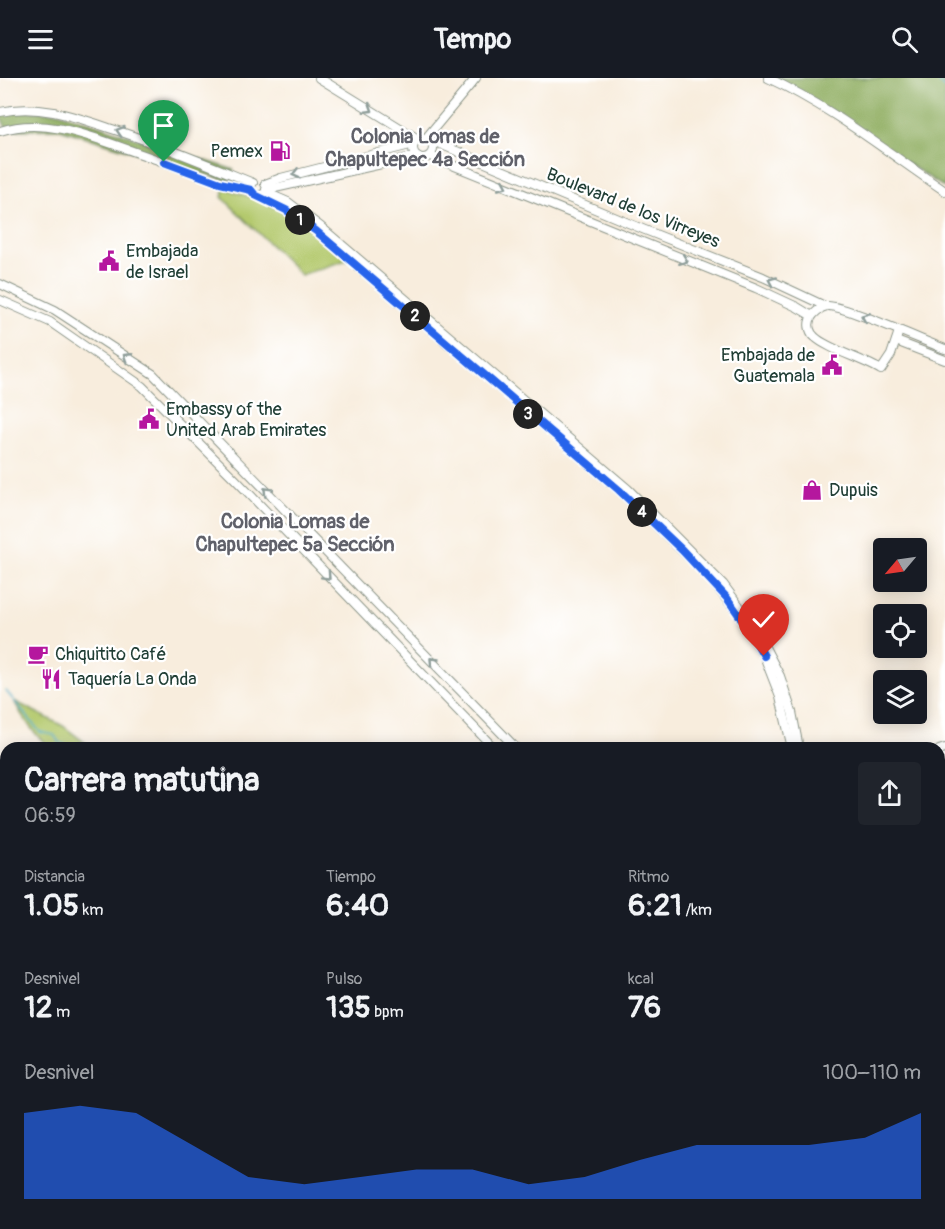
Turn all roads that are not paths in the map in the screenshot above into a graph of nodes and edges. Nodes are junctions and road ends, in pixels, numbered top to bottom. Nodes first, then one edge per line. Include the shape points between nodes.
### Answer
1 (320, 78) edge
2 (476, 78) edge
3 (768, 78) edge
4 (0, 112) edge
5 (0, 131) edge
6 (421, 140) junction
7 (417, 156) junction
8 (430, 156) junction
9 (252, 186) junction
10 (264, 190) junction
11 (945, 191) edge
12 (0, 284) edge
13 (21, 293) junction
14 (0, 300) edge
15 (48, 306) junction
16 (825, 306) junction
17 (15, 307) junction
18 (812, 316) junction
19 (40, 318) junction
20 (899, 331) junction
21 (896, 341) junction
22 (945, 349) edge
23 (945, 360) edge
24 (751, 627) junction
25 (460, 689) junction
26 (449, 700) junction
27 (477, 706) junction
28 (466, 717) junction
29 (489, 742) edge
30 (510, 742) edge
31 (790, 742) edge
32 (798, 742) edge

1 -> 6 street, Boulevard de los Virreyes
2 - 6 street
3 - 11 street via 801,93 858,129
9 -> 4 street via 143,139 72,116 50,111
5 - 9 street via 21,126 62,129 220,183
6 - 7 street via 413,151
6 - 8 street via 434,147
6 -> 10 street via 281,178
16 -> 6 street, Boulevard de los Virreyes via 763,277
7 - 8 street
7 - 10 street
8 -> 18 street, Boulevard de los Virreyes via 756,288
9 - 10 street via 255,195
9 - 10 street via 259,180
10 - 24 street via 665,530
12 - 13 street
13 - 15 street
13 - 17 street
14 - 17 street
15 - 19 street
25 -> 15 street via 153,374
16 - 18 street
20 -> 16 street, Boulevard de los Virreyes via 838,307
17 - 19 street
18 - 21 street via 809,328 816,338 881,370
19 -> 26 street via 142,386
20 - 21 street
20 - 22 street
21 - 23 street
24 - 31 street via 776,684
24 - 32 street via 772,659 785,689
25 - 26 street
25 - 27 street
26 - 28 street
27 - 28 street
27 - 30 street
28 - 29 street

